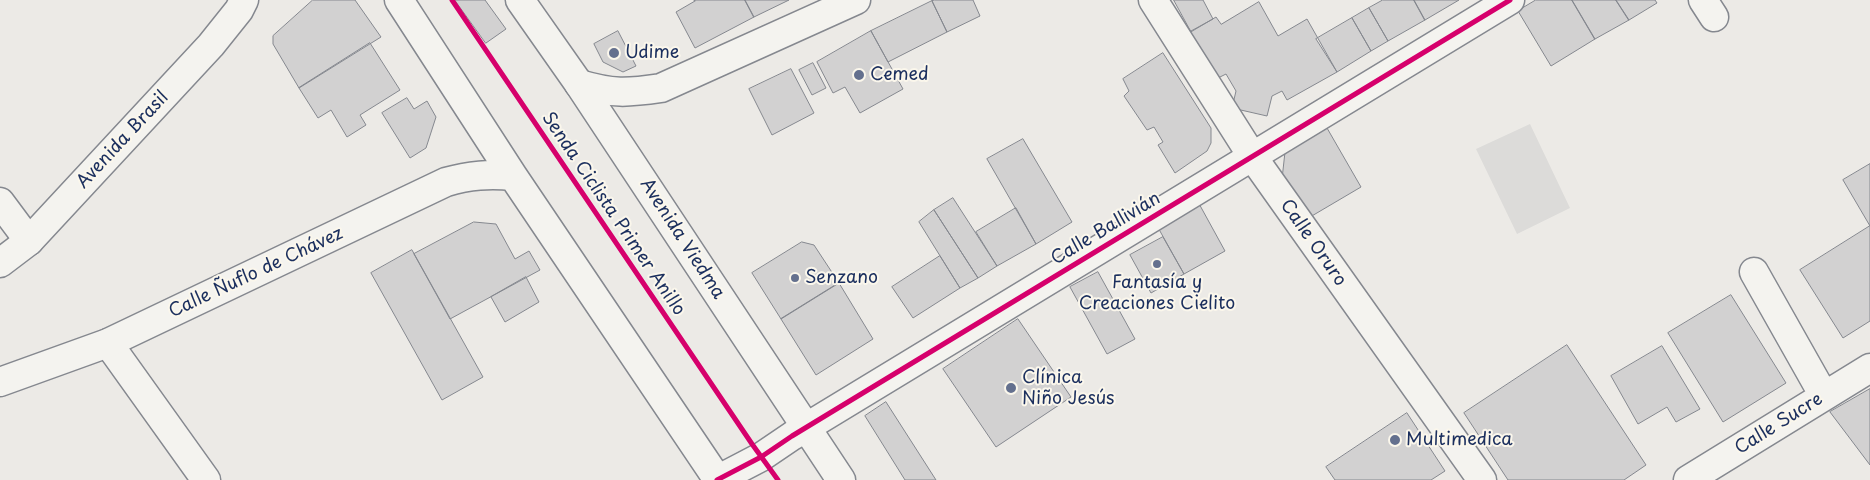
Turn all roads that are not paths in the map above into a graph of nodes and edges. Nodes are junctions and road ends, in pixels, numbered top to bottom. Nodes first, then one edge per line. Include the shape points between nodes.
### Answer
1 (400, 0) edge
2 (520, 0) edge
3 (856, 0) edge
4 (1153, 0) edge
5 (1510, 0) edge
6 (246, 3) edge
7 (579, 84) junction
8 (1252, 156) junction
9 (513, 176) junction
10 (0, 202) edge
11 (28, 242) junction
12 (0, 263) edge
13 (1754, 272) dead end
14 (108, 343) junction
15 (1870, 368) edge
16 (0, 382) edge
17 (1824, 396) junction
18 (806, 428) junction
19 (206, 480) edge
20 (717, 480) edge
21 (841, 480) edge
22 (1482, 480) edge
23 (1688, 480) edge

1 - 9 street
2 - 7 street, Avenida Viedma
3 - 7 street via 661,88 627,93 602,91
4 - 8 street, Calle Oruro
5 - 8 street, Calle Ballivián
6 - 11 street, Avenida Brasil
7 - 18 street, Avenida Viedma
8 - 18 street, Calle Ballivián
8 - 22 street, Calle Oruro
9 - 14 street, Calle Ñuflo de Chávez via 466,176 446,182
9 - 20 street
10 - 11 street
11 - 12 street, Avenida Brasil
13 - 17 street
14 - 16 street, Calle Ñuflo de Chávez
14 - 19 street
15 - 17 street, Calle Sucre
17 - 23 street, Calle Sucre
18 - 20 street, Calle Ballivián
18 - 21 street, Avenida Viedma

